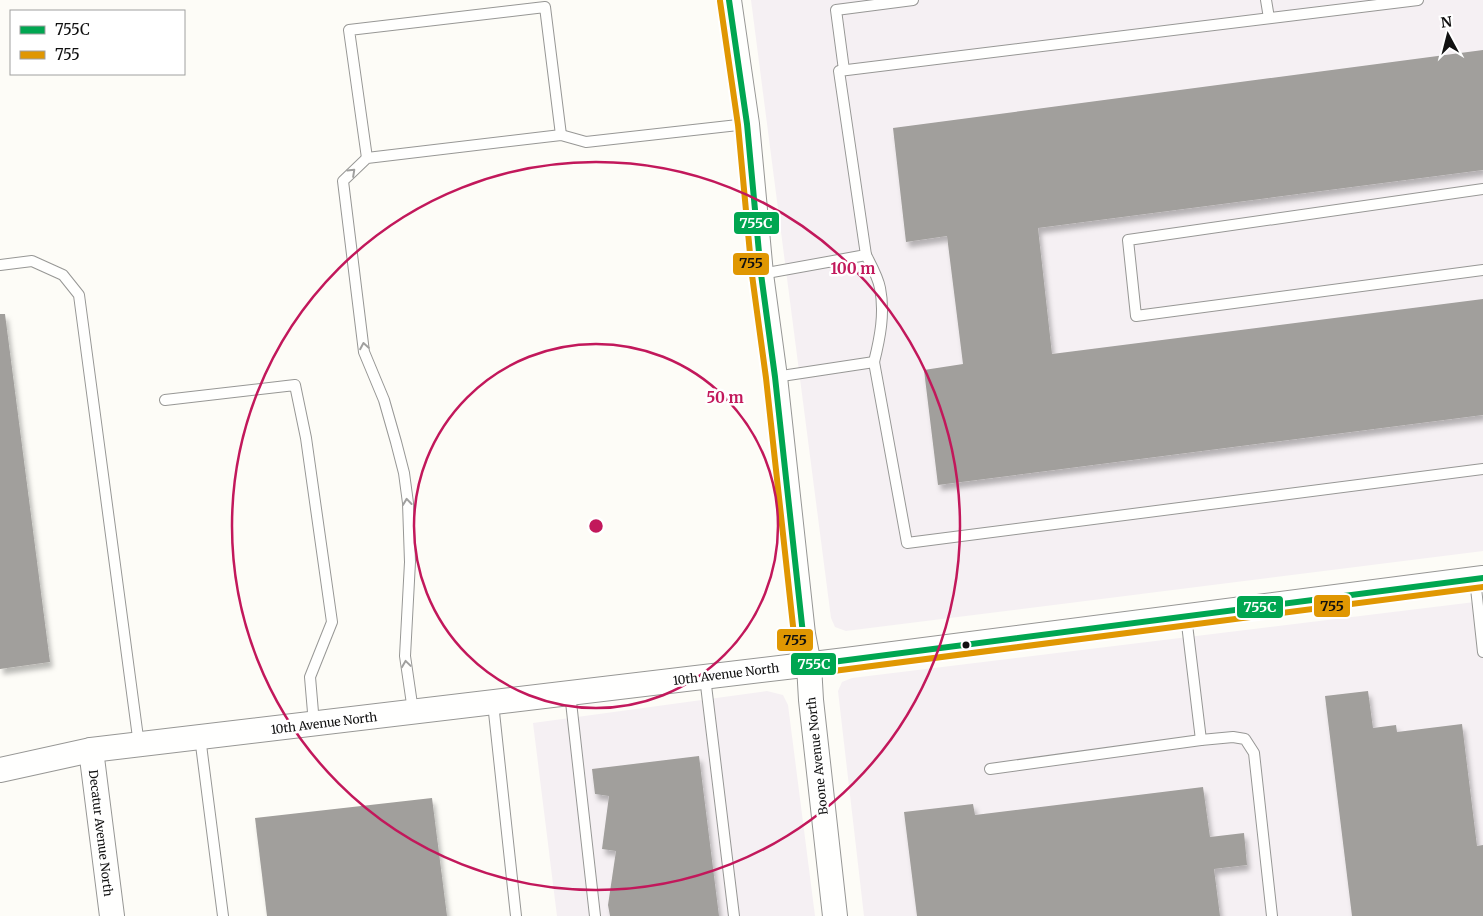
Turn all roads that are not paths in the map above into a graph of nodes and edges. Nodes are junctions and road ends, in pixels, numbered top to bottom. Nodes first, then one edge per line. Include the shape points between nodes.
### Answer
1 (729, 0) edge
2 (913, 0) edge
3 (1266, 0) edge
4 (1418, 0) edge
5 (1269, 18) junction
6 (844, 70) junction
7 (747, 124) junction
8 (561, 135) junction
9 (367, 158) junction
10 (1483, 189) edge
11 (866, 255) junction
12 (0, 265) edge
13 (1483, 270) edge
14 (762, 274) junction
15 (874, 362) junction
16 (775, 377) junction
17 (165, 400) dead end
18 (1483, 469) edge
19 (1479, 578) edge
20 (1186, 616) junction
21 (1483, 652) edge
22 (809, 665) junction
23 (705, 677) junction
24 (570, 693) junction
25 (493, 702) junction
26 (413, 712) junction
27 (314, 724) junction
28 (200, 737) junction
29 (1202, 740) junction
30 (139, 745) junction
31 (91, 750) junction
32 (990, 769) dead end
33 (0, 770) edge
34 (112, 916) edge
35 (223, 916) edge
36 (516, 916) edge
37 (595, 916) edge
38 (734, 916) edge
39 (835, 916) edge
40 (1272, 916) edge

1 - 7 street, Boone Avenue North
2 - 6 lane via 836,10
3 - 5 lane
4 - 5 lane
5 - 6 lane
6 - 11 lane via 839,71
7 - 8 lane via 586,142
7 - 14 street, Boone Avenue North
8 - 9 lane
8 - 9 lane via 544,8 350,30
26 -> 9 lane via 405,656 410,562 404,473 384,400 364,352 342,181
10 - 13 lane via 1128,240 1136,316
11 - 14 lane
11 - 15 lane via 880,287 882,316
12 - 30 lane via 32,261 63,275 79,295
14 - 16 street, Boone Avenue North
15 - 16 lane
15 - 18 lane via 907,543
16 - 22 street, Boone Avenue North
17 - 27 lane via 295,385 306,438 332,622 310,677
19 - 20 street, 10th Avenue North
19 - 21 lane
20 - 22 street, 10th Avenue North
20 - 29 lane
22 - 23 street, 10th Avenue North
22 - 39 street, Boone Avenue North
23 - 24 street, 10th Avenue North
23 - 38 lane
24 - 25 street, 10th Avenue North
24 - 37 lane
25 - 26 street, 10th Avenue North
25 - 36 lane
26 - 27 street, 10th Avenue North
27 - 28 street, 10th Avenue North
28 - 30 street, 10th Avenue North
28 - 35 lane
29 - 32 lane
29 - 40 lane via 1245,739 1254,753
30 - 31 street, 10th Avenue North
31 - 33 street, 10th Avenue North
31 - 34 street, Decatur Avenue North

